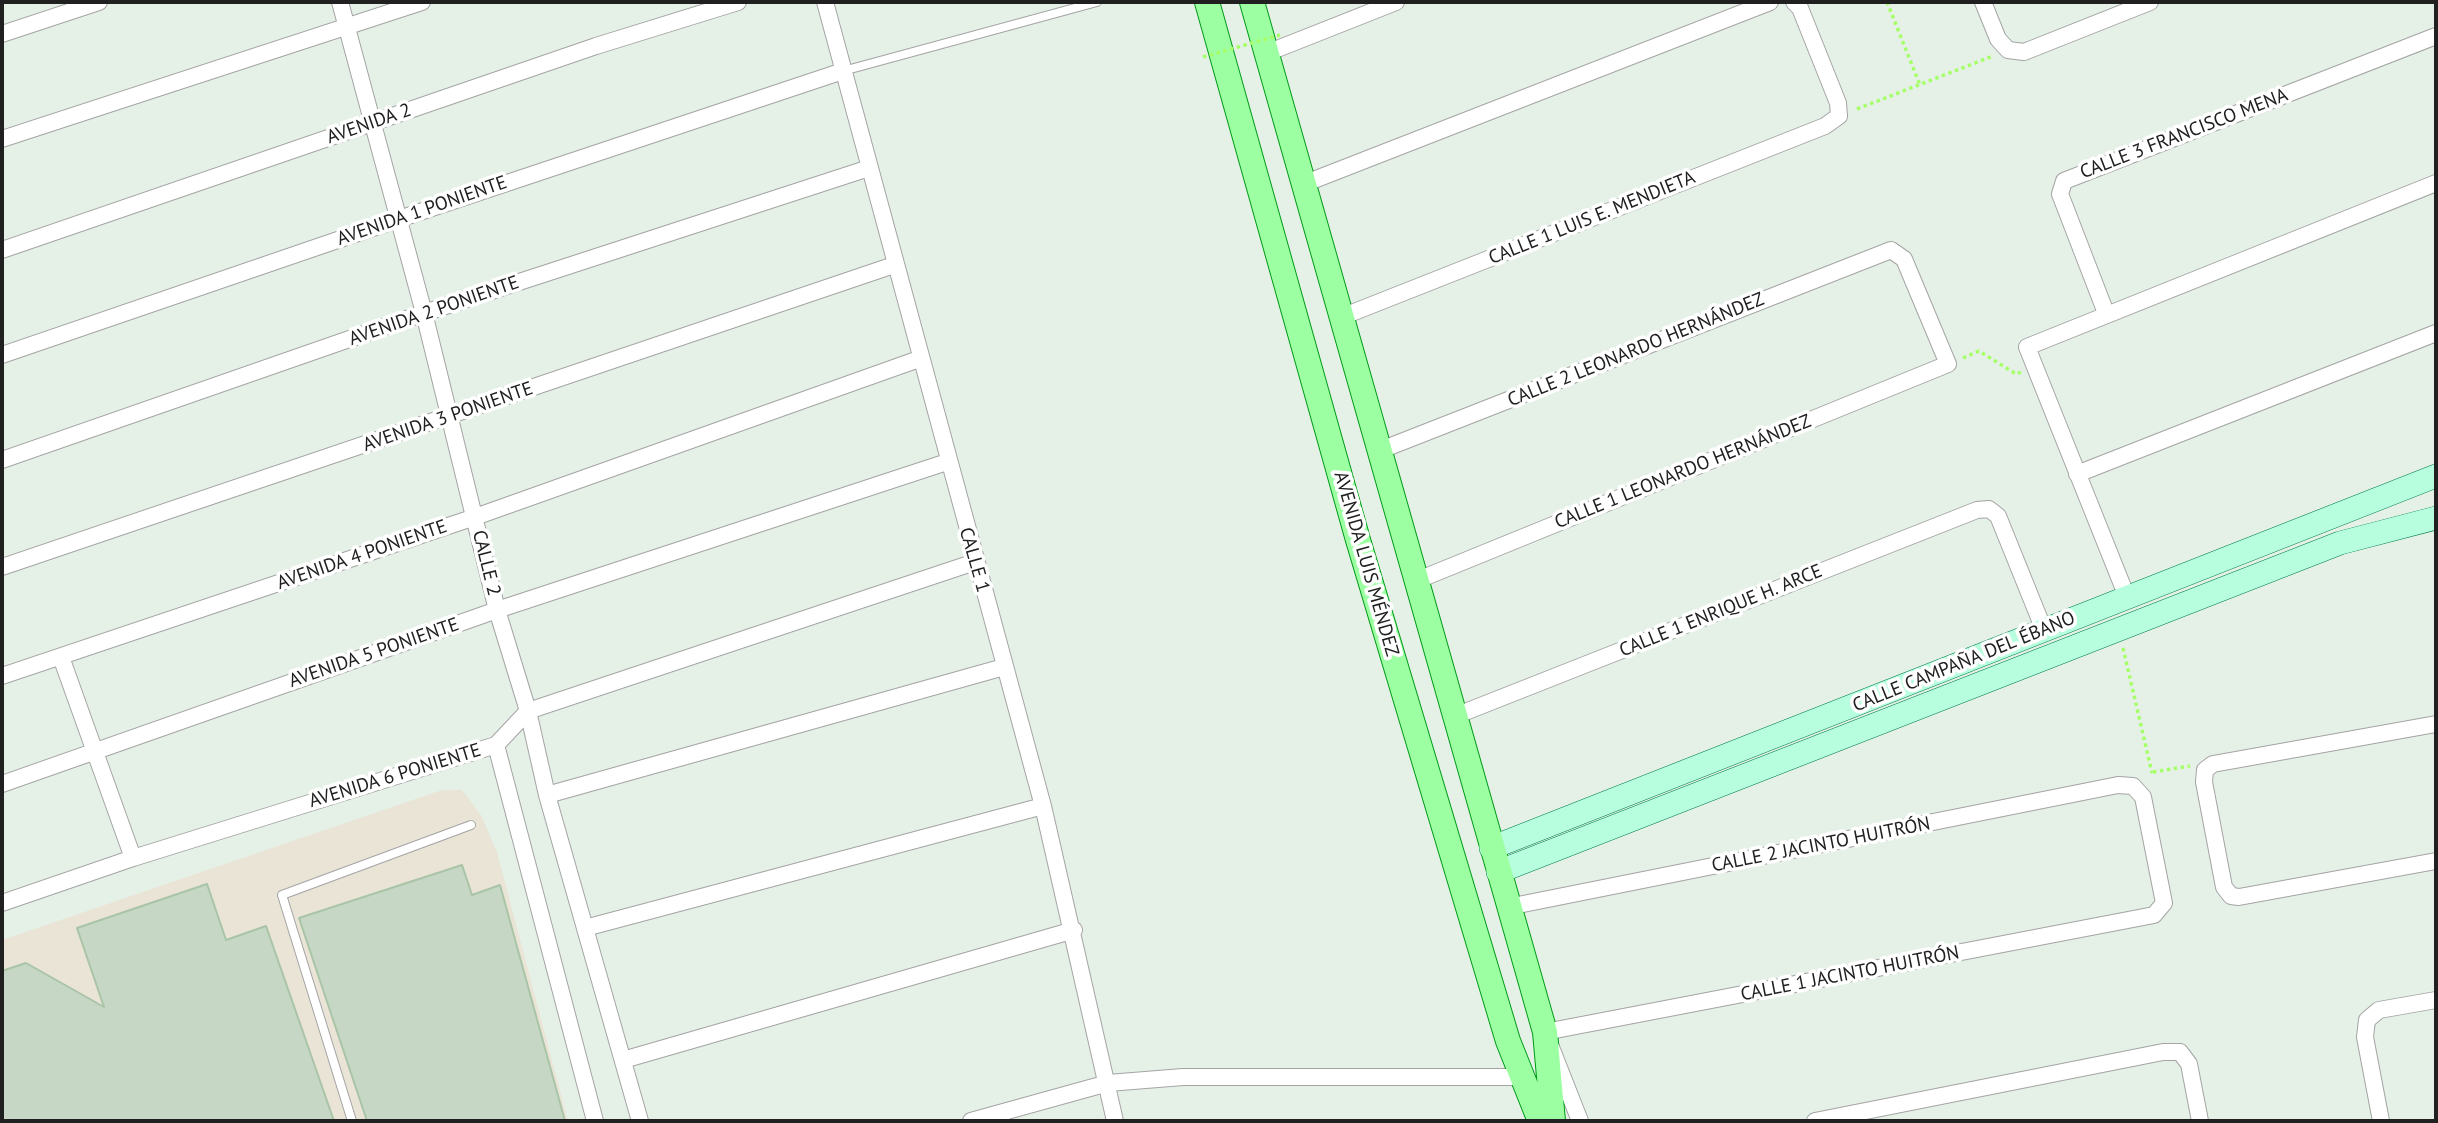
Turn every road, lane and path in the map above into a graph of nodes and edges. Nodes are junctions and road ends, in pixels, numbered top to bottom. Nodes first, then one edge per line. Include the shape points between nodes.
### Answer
1 (99, 2) edge
2 (340, 2) edge
3 (422, 2) edge
4 (738, 2) edge
5 (825, 2) edge
6 (1097, 2) edge
7 (1207, 2) edge
8 (1252, 2) edge
9 (1396, 2) edge
10 (1770, 2) edge
11 (1794, 2) edge
12 (1887, 2) edge
13 (1983, 2) edge
14 (2150, 2) edge
15 (347, 28) junction
16 (2, 34) edge
17 (2436, 36) edge
18 (1274, 44) junction
19 (2008, 50) junction
20 (1203, 57) dead end
21 (843, 71) junction
22 (1920, 85) junction
23 (1839, 116) junction
24 (373, 123) junction
25 (2, 139) edge
26 (869, 168) junction
27 (1306, 183) junction
28 (2436, 183) edge
29 (399, 219) junction
30 (2, 250) edge
31 (894, 265) junction
32 (424, 313) junction
33 (2106, 313) junction
34 (1344, 316) junction
35 (2436, 333) edge
36 (2, 355) edge
37 (919, 359) junction
38 (1948, 364) junction
39 (2034, 366) junction
40 (451, 416) junction
41 (1381, 450) junction
42 (2, 460) edge
43 (947, 462) junction
44 (2077, 474) junction
45 (2436, 477) edge
46 (475, 517) junction
47 (2436, 518) edge
48 (975, 562) junction
49 (2, 567) edge
50 (1418, 580) junction
51 (2127, 597) junction
52 (497, 610) junction
53 (2119, 629) junction
54 (2044, 630) junction
55 (61, 657) junction
56 (1004, 667) junction
57 (2, 676) edge
58 (528, 711) junction
59 (1455, 716) junction
60 (2436, 724) edge
61 (496, 745) junction
62 (93, 752) junction
63 (2205, 770) junction
64 (2151, 773) junction
65 (2, 783) edge
66 (2133, 786) junction
67 (547, 795) junction
68 (1043, 806) junction
69 (471, 825) dead end
70 (1491, 848) junction
71 (133, 858) junction
72 (2436, 861) edge
73 (1499, 872) junction
74 (2, 903) edge
75 (1508, 907) junction
76 (585, 928) junction
77 (1073, 930) junction
78 (2436, 1000) edge
79 (1545, 1032) junction
80 (623, 1060) junction
81 (1523, 1077) junction
82 (1108, 1083) junction
83 (352, 1121) edge
84 (595, 1121) edge
85 (640, 1121) edge
86 (971, 1121) edge
87 (1115, 1121) edge
88 (1541, 1121) edge
89 (1553, 1121) edge
90 (1580, 1121) edge
91 (1815, 1121) edge
92 (2200, 1121) edge
93 (2381, 1121) edge

1 - 16 street
2 - 15 street, CALLE 2
3 - 15 street
4 - 24 street, AVENIDA 2
5 - 21 street, CALLE 1
6 - 21 lane
7 - 81 main road, AVENIDA LUIS MÉNDEZ via 1358,540 1508,1041
8 - 18 main road
9 - 18 street
10 - 27 street
11 - 23 street via 1838,103
12 - 22 path
13 - 19 street via 1998,39
14 - 19 street via 2024,52
15 - 24 street, CALLE 2
15 - 25 street
17 - 33 street, CALLE 3 FRANCISCO MENA via 2064,181 2060,194
18 - 20 path, bridge
18 - 27 main road
19 - 22 path
21 - 26 street, CALLE 1
21 - 29 street, AVENIDA 1 PONIENTE
22 - 23 path
23 - 34 street, CALLE 1 LUIS E. MENDIETA via 1825,126
24 - 29 street, CALLE 2
24 - 30 street, AVENIDA 2
26 - 31 street, CALLE 1
26 - 32 street, AVENIDA 2 PONIENTE
27 - 34 main road
28 - 33 street
29 - 32 street, CALLE 2
29 - 36 street, AVENIDA 1 PONIENTE
31 - 37 street, CALLE 1
31 - 40 street, AVENIDA 3 PONIENTE
32 - 40 street, CALLE 2
32 - 42 street, AVENIDA 2 PONIENTE
33 - 39 street via 2026,347
34 - 41 main road
35 - 44 street
37 - 43 street, CALLE 1
37 - 46 street, AVENIDA 4 PONIENTE
38 - 39 path via 1979,351 2016,374
38 - 41 street, CALLE 2 LEONARDO HERNÁNDEZ via 1903,258 1891,250
38 - 50 street, CALLE 1 LEONARDO HERNÁNDEZ
39 - 44 street
40 - 46 street, CALLE 2
40 - 49 street, AVENIDA 3 PONIENTE
41 - 50 main road
43 - 48 street, CALLE 1
43 - 52 street, AVENIDA 5 PONIENTE
44 - 51 street
45 - 51 street, CALLE CAMPAÑA DEL ÉBANO
46 - 52 street, CALLE 2
46 - 55 street, AVENIDA 4 PONIENTE
47 - 53 street, CALLE CAMPAÑA DEL ÉBANO via 2340,543
48 - 56 street, CALLE 1
48 - 58 street, AVENIDA 6 PONIENTE
50 - 59 main road
51 - 54 street, CALLE CAMPAÑA DEL ÉBANO
52 - 58 street, CALLE 2
52 - 62 street, AVENIDA 5 PONIENTE
53 - 64 path
53 - 73 street, CALLE CAMPAÑA DEL ÉBANO
54 - 59 street, CALLE 1 ENRIQUE H. ARCE via 1998,516 1989,509 1977,510
54 - 70 street, CALLE CAMPAÑA DEL ÉBANO
55 - 57 street, AVENIDA 4 PONIENTE
55 - 62 street
56 - 67 street
56 - 68 street, CALLE 1
58 - 61 street, AVENIDA 6 PONIENTE
58 - 67 street, CALLE 2
59 - 70 main road
60 - 63 street via 2213,764
61 - 71 street, AVENIDA 6 PONIENTE
61 - 84 street
62 - 65 street, AVENIDA 5 PONIENTE
62 - 71 street
63 - 64 path via 2191,766
63 - 72 street via 2224,887 2231,895
64 - 66 path
66 - 75 street, CALLE 2 JACINTO HUITRÓN via 2118,785
66 - 79 street, CALLE 1 JACINTO HUITRÓN via 2143,797 2164,903 2154,915
67 - 76 street, CALLE 2
68 - 76 street
68 - 77 street, CALLE 1
69 - 83 lane via 282,895
70 - 73 main road
71 - 74 street, AVENIDA 6 PONIENTE
73 - 75 main road
75 - 79 main road
76 - 80 street, CALLE 2
77 - 80 street
77 - 82 street, CALLE 1
78 - 93 street via 2379,1010 2367,1020 2365,1037
79 - 89 main road
79 - 90 street
80 - 85 street, CALLE 2
81 - 82 street via 1183,1077
81 - 88 main road, AVENIDA LUIS MÉNDEZ
82 - 86 street
82 - 87 street, CALLE 1
91 - 92 street via 2163,1052 2180,1052 2189,1064

